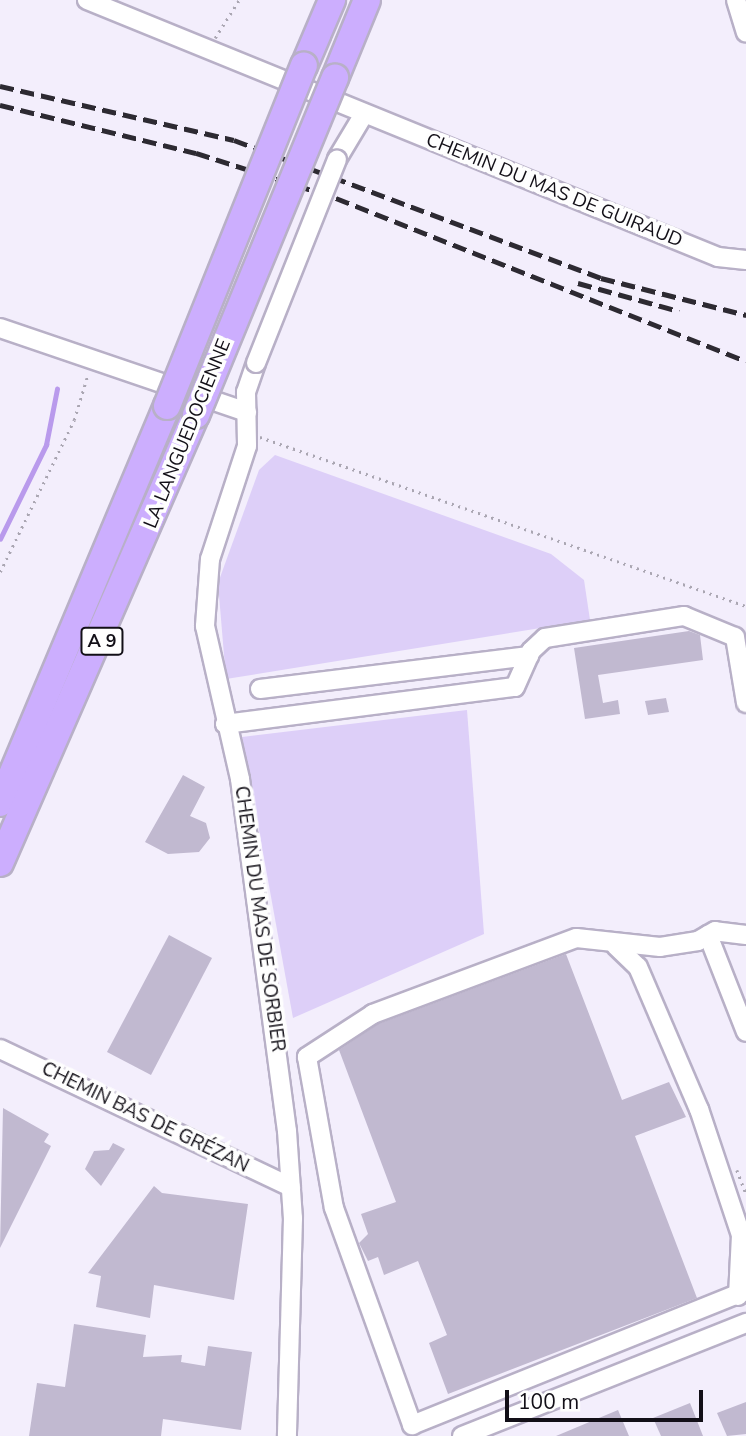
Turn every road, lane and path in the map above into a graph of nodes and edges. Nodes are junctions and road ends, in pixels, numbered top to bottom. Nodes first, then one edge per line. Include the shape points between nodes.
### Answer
1 (87, 0) edge
2 (239, 0) edge
3 (332, 0) edge
4 (366, 0) edge
5 (736, 0) edge
6 (746, 33) edge
7 (210, 49) junction
8 (364, 114) junction
9 (746, 260) edge
10 (0, 328) edge
11 (92, 361) junction
12 (247, 412) junction
13 (248, 435) junction
14 (0, 572) edge
15 (746, 606) edge
16 (529, 656) junction
17 (260, 689) dead end
18 (746, 703) edge
19 (225, 724) junction
20 (0, 803) edge
21 (0, 863) edge
22 (708, 935) junction
23 (746, 935) edge
24 (616, 946) junction
25 (746, 1032) edge
26 (0, 1049) edge
27 (291, 1187) junction
28 (742, 1294) edge
29 (746, 1323) edge
30 (489, 1431) edge
31 (286, 1436) edge
32 (462, 1436) edge

1 - 7 street, CHEMIN DU MAS DE GUIRAUD
2 - 7 path
3 - 20 highway, LA LANGUEDOCIENNE / A 9, bridge
4 - 21 highway, LA LANGUEDOCIENNE / A 9, bridge via 196,415
5 - 6 street
7 - 8 street, CHEMIN DU MAS DE GUIRAUD
8 - 9 street, CHEMIN DU MAS DE GUIRAUD via 718,257
8 - 12 street, CHEMIN DU MAS DE SORBIER, bridge via 337,159 256,363
10 - 11 street
11 - 12 street
11 - 14 path via 74,420
12 - 13 street, CHEMIN DU MAS DE SORBIER
13 - 15 path
13 - 19 street, CHEMIN DU MAS DE SORBIER via 206,583 208,652
16 - 17 street
16 - 18 street via 545,638 684,616 734,637
16 - 19 street via 515,687
19 - 27 street, CHEMIN DU MAS DE SORBIER via 250,846
22 - 23 street
22 - 24 street via 660,947
22 - 25 street
24 - 28 street via 638,967 699,1109 741,1235
24 - 28 street via 576,938 373,1014 307,1056 334,1208 412,1425
26 - 27 street, CHEMIN BAS DE GRÉZAN
27 - 31 street, CHEMIN DU MAS DE SORBIER
29 - 30 street
30 - 32 street

